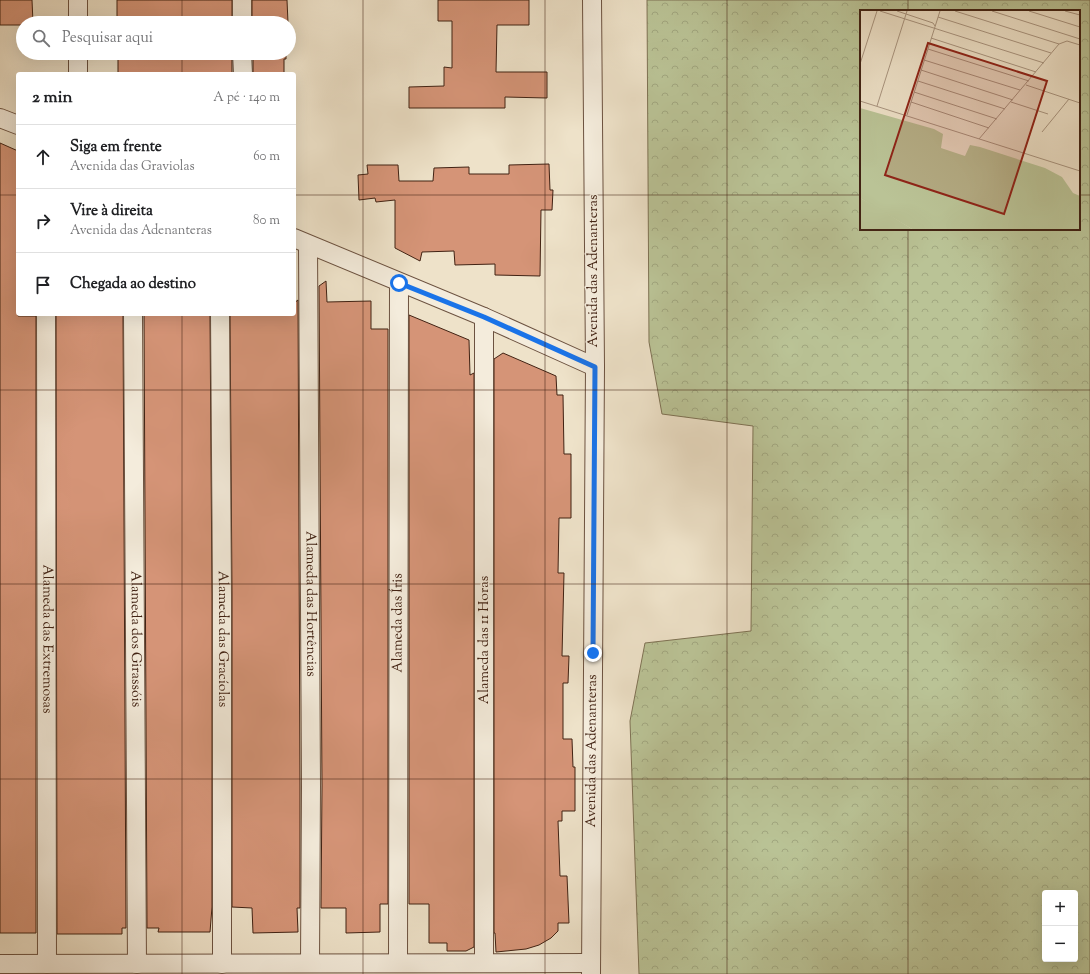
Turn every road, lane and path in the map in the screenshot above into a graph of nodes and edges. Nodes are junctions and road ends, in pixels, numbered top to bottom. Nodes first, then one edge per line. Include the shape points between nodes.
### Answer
1 (78, 0) edge
2 (242, 0) edge
3 (592, 0) edge
4 (78, 16) edge
5 (242, 16) edge
6 (78, 60) edge
7 (242, 60) edge
8 (78, 72) edge
9 (243, 72) edge
10 (0, 118) edge
11 (16, 124) edge
12 (301, 241) edge
13 (399, 283) junction
14 (46, 316) edge
15 (133, 316) edge
16 (220, 316) edge
17 (484, 317) junction
18 (595, 367) junction
19 (310, 963) junction
20 (484, 963) junction
21 (0, 964) edge
22 (47, 964) junction
23 (136, 964) junction
24 (222, 964) junction
25 (398, 964) junction
26 (590, 968) edge

1 - 4 street
2 - 5 street
3 - 18 street, Avenida das Adenanteras
6 - 8 street
7 - 9 street
10 - 11 street
12 - 13 street
12 - 19 street, Alameda das Hortências via 311,778
13 - 17 street
13 - 25 street, Alameda das Íris
14 - 22 street, Alameda das Extremosas
15 - 23 street, Alameda dos Girassóis
16 - 24 street, Alameda das Gracíolas
17 - 18 street
17 - 20 street, Alameda das 11 Horas
18 - 26 street, Avenida das Adenanteras
19 - 24 street
19 - 25 street
20 - 25 street
20 - 26 street
21 - 22 street
22 - 23 street
23 - 24 street

